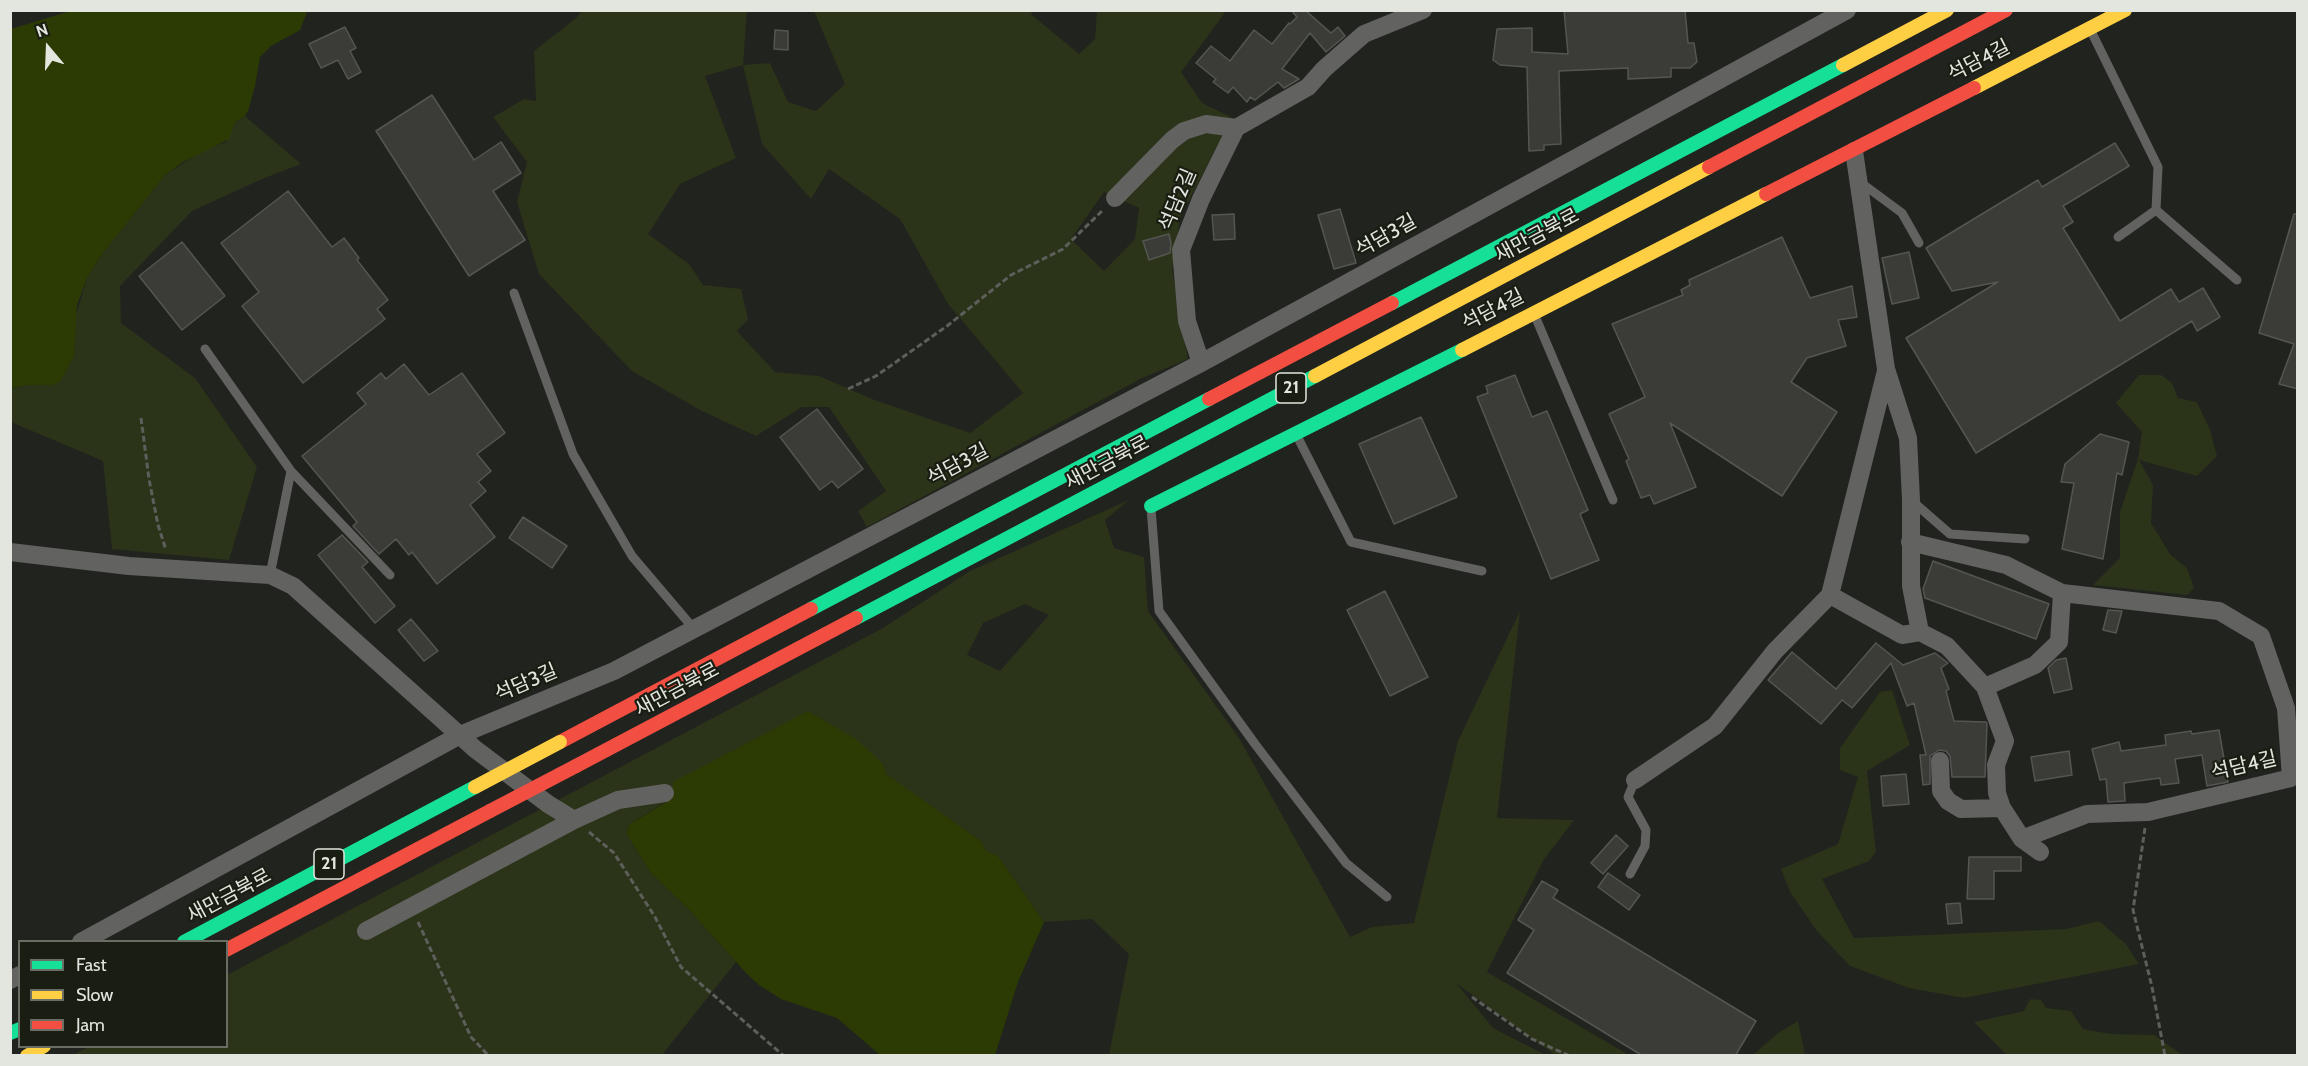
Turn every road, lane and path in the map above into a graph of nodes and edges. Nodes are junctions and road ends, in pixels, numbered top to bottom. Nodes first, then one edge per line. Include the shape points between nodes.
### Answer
1 (1423, 10) edge
2 (1846, 10) edge
3 (1947, 10) edge
4 (2006, 10) edge
5 (2126, 10) edge
6 (2090, 29) junction
7 (1236, 128) junction
8 (1854, 151) junction
9 (1858, 180) junction
10 (1115, 198) joint
11 (2156, 210) junction
12 (2118, 237) dead end
13 (1919, 243) dead end
14 (2236, 280) dead end
15 (514, 293) dead end
16 (1534, 314) junction
17 (205, 348) dead end
18 (1201, 363) junction
19 (1886, 369) junction
20 (848, 389) dead end
21 (141, 418) dead end
22 (1296, 434) junction
23 (291, 471) junction
24 (1613, 500) dead end
25 (1911, 500) junction
26 (1151, 506) joint
27 (2025, 539) dead end
28 (1910, 542) junction
29 (10, 552) edge
30 (173, 569) junction
31 (1482, 571) dead end
32 (270, 575) junction
33 (390, 575) dead end
34 (2062, 593) junction
35 (1830, 595) junction
36 (694, 629) junction
37 (1920, 632) junction
38 (1985, 687) junction
39 (460, 735) junction
40 (1940, 761) dead end
41 (1635, 780) joint
42 (665, 793) dead end
43 (2002, 808) junction
44 (2148, 812) junction
45 (574, 820) junction
46 (2022, 839) junction
47 (2040, 852) dead end
48 (1630, 874) dead end
49 (1387, 897) dead end
50 (411, 907) junction
51 (2298, 918) edge
52 (2298, 924) edge
53 (366, 931) dead end
54 (85, 940) edge
55 (188, 940) edge
56 (228, 949) edge
57 (1472, 997) dead end
58 (42, 1048) edge
59 (27, 1056) edge
60 (489, 1056) edge
61 (784, 1056) edge
62 (1570, 1056) edge
63 (2165, 1056) edge

1 - 7 street via 1364,34 1308,87
2 - 18 street, 석담3길
3 - 55 main road, 새만금북로 / 21, bridge
4 - 56 main road, 새만금북로 / 21, bridge
5 - 6 main road, 석담4길
6 - 8 main road, 석담4길
6 - 11 lane via 2158,167
7 - 10 street, 석담2길 via 1206,123 1184,132
7 - 18 street, 석담2길 via 1181,250 1186,321
8 - 9 street
8 - 16 main road, 석담4길
9 - 13 lane via 1902,213
9 - 19 street
10 - 20 path via 1063,249 1011,275 947,326
11 - 12 lane
11 - 14 lane
15 - 36 lane via 573,454 632,556
16 - 22 main road, 석담4길
16 - 24 lane
17 - 23 lane
18 - 36 street, 석담3길
19 - 25 street via 1908,438
19 - 35 street
21 - 30 path via 148,479
22 - 26 main road, 석담4길
22 - 31 lane via 1351,542
23 - 32 lane
23 - 33 lane
25 - 27 lane via 1950,534
25 - 28 street
26 - 49 lane via 1159,611 1346,863
28 - 34 street, 석담4길 via 2006,565
28 - 37 street via 1911,586
29 - 30 street
30 - 32 street
32 - 39 street via 293,586
34 - 38 street via 2059,642 2035,665
34 - 44 street, 석담4길 via 2219,611 2261,636 2286,708 2291,778
35 - 37 street via 1902,635
35 - 41 street via 1775,651 1715,726
36 - 39 street, 석담3길 via 614,671
37 - 38 street via 1947,646
38 - 43 street via 2005,741 1996,765
39 - 45 street
39 - 54 street, 석담3길
40 - 43 street via 1941,791 1948,801 1961,809
41 - 48 lane via 1628,797 1646,830 1645,846
42 - 45 street via 618,800
43 - 46 street
44 - 46 street, 석담4길 via 2086,814
44 - 63 path via 2133,910
45 - 50 street
45 - 61 path via 614,853 681,967
46 - 47 street
50 - 53 street
50 - 60 path via 471,1037
51 - 52 path
57 - 62 path via 1532,1039
58 - 59 main road

